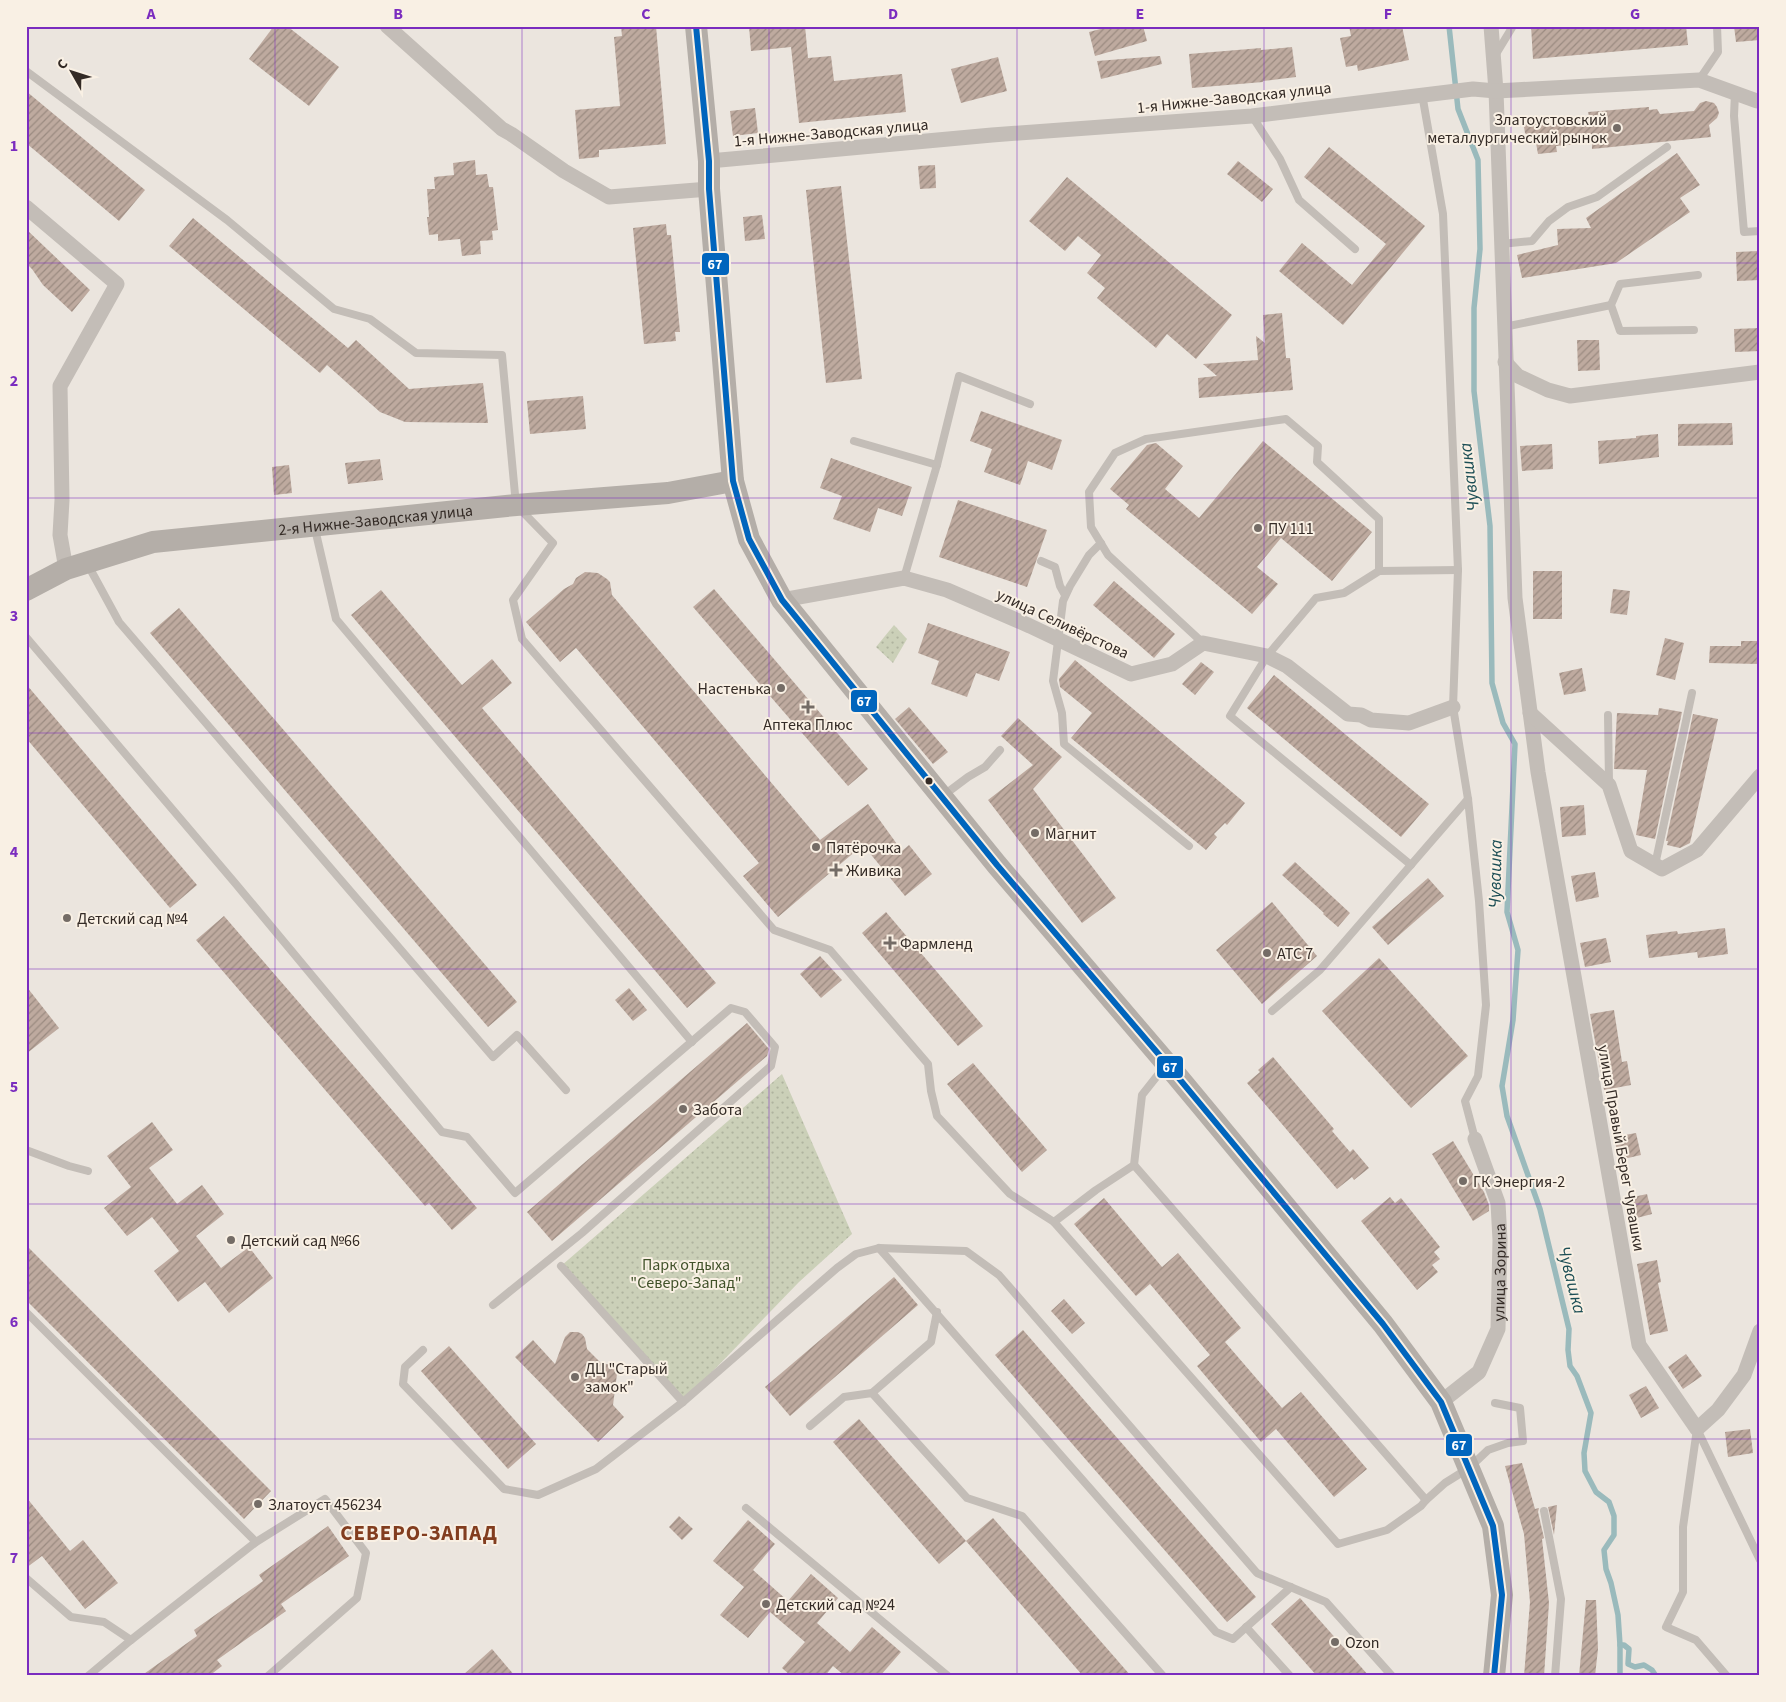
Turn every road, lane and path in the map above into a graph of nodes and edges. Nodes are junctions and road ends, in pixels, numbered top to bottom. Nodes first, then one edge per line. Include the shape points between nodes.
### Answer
1 (387, 26) edge
2 (696, 26) edge
3 (1491, 26) edge
4 (1513, 26) edge
5 (1717, 26) edge
6 (1493, 57) junction
7 (26, 70) edge
8 (1699, 80) junction
9 (1496, 91) junction
10 (1735, 93) junction
11 (1422, 94) junction
12 (1760, 100) edge
13 (1252, 116) junction
14 (1666, 147) dead end
15 (708, 161) junction
16 (709, 189) junction
17 (26, 207) edge
18 (1760, 231) edge
19 (1500, 244) junction
20 (1355, 249) dead end
21 (1698, 275) dead end
22 (1611, 305) junction
23 (1504, 326) junction
24 (1694, 330) dead end
25 (1505, 362) junction
26 (1760, 372) edge
27 (1030, 404) dead end
28 (854, 440) dead end
29 (937, 465) junction
30 (733, 481) junction
31 (516, 505) junction
32 (314, 527) junction
33 (1101, 543) junction
34 (1041, 561) dead end
35 (76, 566) junction
36 (1458, 570) junction
37 (1379, 571) junction
38 (904, 578) junction
39 (26, 590) edge
40 (1066, 595) junction
41 (782, 600) junction
42 (26, 637) edge
43 (1058, 639) junction
44 (1203, 643) junction
45 (1267, 656) junction
46 (1692, 693) dead end
47 (1453, 707) junction
48 (1530, 713) junction
49 (1608, 715) dead end
50 (1000, 750) dead end
51 (1760, 776) edge
52 (1608, 785) junction
53 (942, 797) junction
54 (1468, 799) junction
55 (1189, 846) dead end
56 (1655, 865) junction
57 (1410, 866) junction
58 (1272, 1011) dead end
59 (692, 1042) junction
60 (1167, 1064) junction
61 (566, 1090) dead end
62 (1475, 1139) joint
63 (26, 1150) edge
64 (1134, 1164) junction
65 (88, 1171) dead end
66 (1054, 1222) junction
67 (879, 1248) junction
68 (561, 1266) dead end
69 (493, 1305) dead end
70 (26, 1312) edge
71 (937, 1312) junction
72 (1760, 1331) edge
73 (423, 1350) dead end
74 (872, 1393) junction
75 (683, 1402) junction
76 (1441, 1402) junction
77 (1495, 1403) dead end
78 (810, 1426) dead end
79 (1697, 1428) junction
80 (1469, 1468) junction
81 (1426, 1500) junction
82 (746, 1508) dead end
83 (1544, 1511) dead end
84 (256, 1542) junction
85 (1760, 1560) edge
86 (26, 1578) edge
87 (1291, 1587) junction
88 (1246, 1627) junction
89 (131, 1640) junction
90 (88, 1676) edge
91 (268, 1676) edge
92 (948, 1676) edge
93 (1163, 1676) edge
94 (1290, 1676) edge
95 (1392, 1676) edge
96 (1494, 1676) edge
97 (1555, 1676) edge
98 (1727, 1676) edge

1 - 16 street via 502,129 609,197
2 - 15 main road
3 - 6 street, улица Правый Берег Чувашки
4 - 6 lane
5 - 8 lane via 1718,52
6 - 9 street, улица Правый Берег Чувашки
7 - 31 lane via 227,220 334,309 370,319 416,353 502,355
8 - 9 street, 1-я Нижне-Заводская улица
8 - 10 street, 1-я Нижне-Заводская улица
9 - 11 street, 1-я Нижне-Заводская улица via 1473,89
9 - 19 street, улица Правый Берег Чувашки
10 - 12 street, 1-я Нижне-Заводская улица
10 - 18 lane via 1744,232
11 - 13 street, 1-я Нижне-Заводская улица
11 - 36 lane via 1443,214
13 - 15 street, 1-я Нижне-Заводская улица
13 - 20 lane via 1280,159 1299,200
14 - 19 lane via 1597,197 1568,207 1532,241
15 - 16 main road
16 - 30 main road
17 - 35 street via 117,284 60,386 60,535
19 - 23 street, улица Правый Берег Чувашки
21 - 22 lane via 1620,284
22 - 23 lane
22 - 24 lane via 1620,331
23 - 25 street, улица Правый Берег Чувашки
25 - 26 street via 1518,376 1570,396
25 - 48 street, улица Правый Берег Чувашки via 1515,598
27 - 29 lane via 959,376
28 - 29 lane
29 - 38 lane
30 - 31 main road, 2-я Нижне-Заводская улица via 668,493
30 - 41 main road via 749,539
31 - 32 main road, 2-я Нижне-Заводская улица
31 - 66 lane via 553,543 513,600 522,639 774,930 830,950 928,1064 937,1116 1010,1194
32 - 35 main road, 2-я Нижне-Заводская улица via 153,542
32 - 59 lane via 336,619
33 - 37 lane via 1091,527 1089,492 1115,452 1146,439 1286,419 1318,446 1317,462 1379,519
33 - 40 lane via 1089,555
33 - 44 lane via 1108,555
34 - 40 lane via 1055,566
35 - 39 main road, 2-я Нижне-Заводская улица
35 - 61 lane via 120,622 493,1057 516,1035
36 - 37 lane
36 - 47 lane
37 - 45 lane via 1344,593 1316,598
38 - 41 street, улица Селивёрстова
38 - 43 street, улица Селивёрстова via 946,590
40 - 43 lane
41 - 53 main road
42 - 59 lane via 442,1132 467,1137 515,1192
43 - 44 street, улица Селивёрстова via 1131,674 1172,664
43 - 55 lane via 1053,681 1062,713 1064,744
44 - 45 street
45 - 47 street via 1287,666 1348,714 1371,720 1409,723
45 - 57 lane via 1230,716
46 - 56 lane
47 - 54 lane
48 - 52 street
48 - 79 street, улица Правый Берег Чувашки via 1639,1345
49 - 52 lane
50 - 53 lane via 985,767
51 - 56 street via 1697,850 1662,869
52 - 56 street via 1632,851
53 - 60 main road
54 - 57 lane
54 - 62 lane via 1486,1005 1478,1076 1465,1101
57 - 58 lane via 1320,970
59 - 69 lane via 732,1008 745,1012 775,1047 770,1066 582,1233
60 - 64 lane via 1142,1095
60 - 76 main road via 1383,1324
62 - 76 street, улица Зорина via 1498,1203 1498,1329 1478,1372
63 - 65 lane
64 - 66 lane
64 - 81 lane
66 - 81 lane via 1338,1544 1387,1530
67 - 71 lane
67 - 75 lane via 856,1254 837,1268
67 - 87 lane via 966,1251 999,1275 1257,1573
68 - 75 lane
70 - 84 lane
71 - 74 lane via 931,1342
71 - 88 lane via 1216,1632 1233,1639
72 - 79 street via 1744,1375 1718,1410
73 - 75 lane via 405,1367 403,1384 504,1489 538,1494 596,1469
74 - 78 lane via 844,1397
74 - 93 lane via 968,1498 1022,1516
76 - 80 main road
77 - 80 lane via 1520,1408 1523,1440 1488,1450
79 - 85 lane, улица Правый Берег Чувашки
79 - 98 lane via 1683,1527 1683,1592 1666,1627 1696,1640
80 - 81 lane
80 - 96 main road via 1493,1526 1502,1595
82 - 92 lane
83 - 97 lane via 1561,1599
84 - 89 lane
84 - 91 lane via 325,1499 366,1553 357,1598
86 - 89 lane via 70,1617 104,1622
87 - 88 lane
87 - 95 lane via 1326,1602
88 - 94 lane
89 - 90 lane

